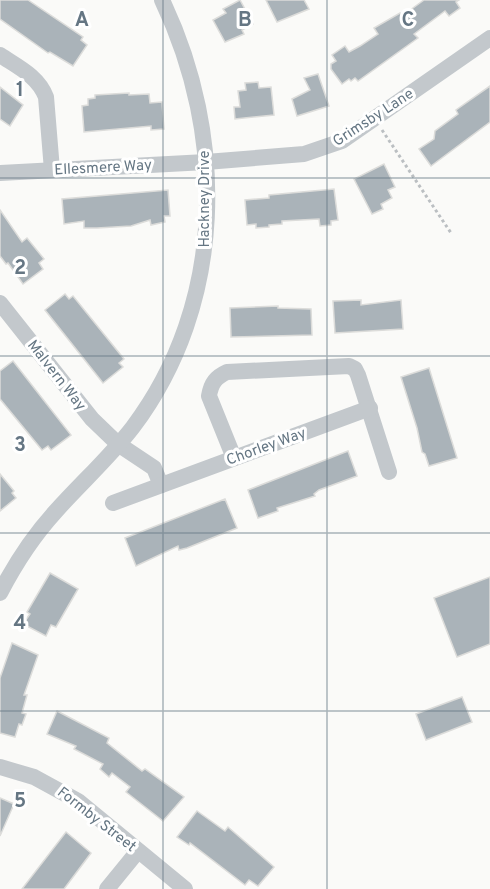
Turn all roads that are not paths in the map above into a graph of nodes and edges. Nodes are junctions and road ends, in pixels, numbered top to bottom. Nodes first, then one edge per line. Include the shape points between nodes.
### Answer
1 (163, 0) edge
2 (490, 38) edge
3 (0, 55) edge
4 (206, 162) junction
5 (52, 170) junction
6 (0, 173) edge
7 (0, 303) edge
8 (370, 408) junction
9 (118, 444) junction
10 (234, 458) junction
11 (389, 472) dead end
12 (162, 485) junction
13 (113, 503) dead end
14 (4, 574) edge
15 (0, 593) edge
16 (0, 767) edge
17 (138, 851) junction
18 (108, 889) edge
19 (185, 889) edge

1 - 4 street, Hackney Drive via 191,73
2 - 4 street, Grimsby Lane via 342,141 324,149
3 - 5 street via 43,88
4 - 5 street, Ellesmere Way
4 - 9 street, Hackney Drive via 207,232 193,307 166,372
5 - 6 street, Ellesmere Way
7 - 9 street, Malvern Way via 92,419
8 - 10 street, Chorley Way
8 - 10 street via 355,369 349,366 227,372 214,381 208,396
8 - 11 street
9 - 12 street via 154,468
9 - 14 street, Hackney Drive
10 - 12 street, Chorley Way
12 - 13 street, Chorley Way
14 - 15 street, Hackney Drive
16 - 17 street, Formby Street via 57,787
17 - 18 street
17 - 19 street, Formby Street

